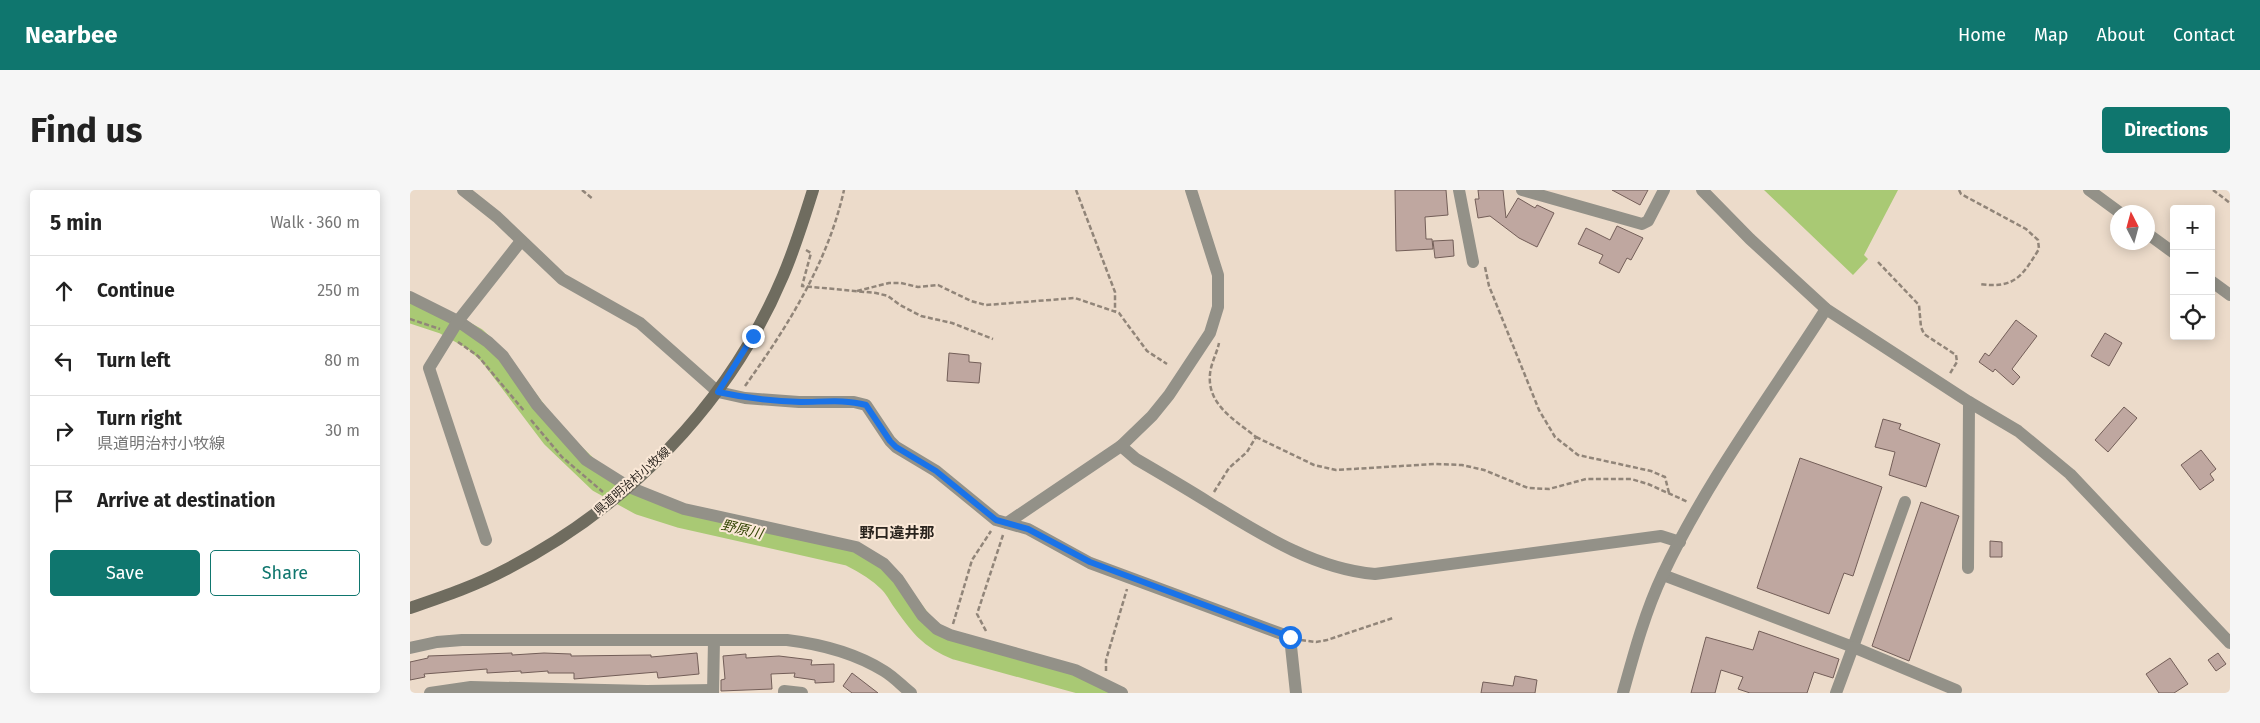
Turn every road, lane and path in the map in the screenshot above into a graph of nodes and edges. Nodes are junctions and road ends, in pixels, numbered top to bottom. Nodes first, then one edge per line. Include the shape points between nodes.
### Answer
1 (462, 190) edge
2 (582, 190) edge
3 (813, 190) edge
4 (844, 190) edge
5 (1076, 190) edge
6 (1191, 190) edge
7 (1459, 190) edge
8 (1522, 190) edge
9 (1664, 190) edge
10 (1702, 190) edge
11 (2089, 190) edge
12 (2213, 190) edge
13 (1960, 192) edge
14 (592, 199) dead end
15 (2230, 203) edge
16 (2110, 205) edge
17 (2155, 239) edge
18 (521, 241) junction
19 (796, 244) junction
20 (2170, 250) edge
21 (1473, 262) dead end
22 (1878, 262) dead end
23 (1980, 284) dead end
24 (2215, 284) edge
25 (1489, 286) dead end
26 (808, 288) junction
27 (857, 292) junction
28 (2230, 295) edge
29 (410, 297) edge
30 (1826, 309) junction
31 (1115, 311) junction
32 (410, 319) edge
33 (458, 321) junction
34 (449, 335) junction
35 (993, 340) dead end
36 (1219, 341) dead end
37 (1167, 364) dead end
38 (1943, 385) junction
39 (718, 392) junction
40 (737, 397) junction
41 (1969, 402) junction
42 (1256, 437) junction
43 (1121, 446) junction
44 (629, 487) junction
45 (1669, 493) junction
46 (614, 500) junction
47 (1208, 502) junction
48 (1905, 502) dead end
49 (1698, 507) junction
50 (1003, 521) junction
51 (486, 540) dead end
52 (1680, 542) junction
53 (1968, 568) dead end
54 (1663, 575) junction
55 (1130, 578) junction
56 (410, 608) edge
57 (1393, 618) dead end
58 (950, 636) junction
59 (1290, 637) junction
60 (714, 640) junction
61 (2230, 643) edge
62 (1853, 646) junction
63 (410, 648) edge
64 (995, 648) junction
65 (1105, 683) junction
66 (1956, 690) dead end
67 (438, 692) edge
68 (647, 692) edge
69 (713, 692) edge
70 (784, 693) edge
71 (802, 693) edge
72 (911, 693) edge
73 (1122, 693) edge
74 (1296, 693) edge
75 (1623, 693) edge
76 (1836, 693) edge

1 - 18 street
2 - 14 path
3 - 19 main road, 県道明治村小牧線
4 - 26 path via 838,218
5 - 31 path via 1115,292
6 - 43 street via 1218,275 1218,308 1210,332 1169,395
7 - 21 street
8 - 9 street via 1642,224 1648,221
10 - 30 street
11 - 16 street
12 - 15 path
13 - 23 path via 2026,229 2038,240 2039,249 2016,280 2004,284
17 - 20 street
18 - 33 street
18 - 39 street via 562,279 640,323
19 - 26 path via 811,253 802,286
19 - 39 main road, 県道明治村小牧線 via 761,322
22 - 38 path via 1919,305 1924,334 1956,355 1957,362
24 - 28 street
25 - 45 path via 1539,410 1555,437 1578,455 1665,477
26 - 27 path
26 - 40 path via 770,352
27 - 31 path via 889,283 918,287 938,285 986,305 1075,298
27 - 35 path via 888,296 921,316 952,323
29 - 33 street
30 - 38 street
30 - 49 street
31 - 37 path via 1147,351
32 - 34 path
33 - 34 street
33 - 44 street via 503,356 537,404 586,460
34 - 46 path via 478,356 562,457
34 - 51 street via 429,368
36 - 42 path via 1210,372 1213,398 1222,410
38 - 41 street
39 - 40 street
39 - 44 main road, 県道明治村小牧線 via 674,444
40 - 50 street via 866,405 896,447 936,471
41 - 53 street
41 - 61 street via 2018,431 2070,474
42 - 45 path via 1314,465 1336,470 1462,465 1484,470 1528,488 1549,489 1586,479 1622,479 1648,484
42 - 47 path via 1229,468
43 - 47 street
43 - 50 street
44 - 46 main road, 県道明治村小牧線
44 - 58 street via 684,509 856,547 884,564 922,615
45 - 49 path
46 - 56 main road, 県道明治村小牧線 via 561,539 504,571
47 - 52 street via 1255,531 1314,559 1354,572 1375,574 1661,536
48 - 62 street
49 - 52 street
50 - 55 street via 1028,529 1090,562
50 - 58 path via 972,560
50 - 64 path via 977,614
52 - 54 street
54 - 62 street
54 - 75 street via 1638,638
55 - 59 street
55 - 65 path via 1106,660
57 - 59 path via 1327,640 1316,642
58 - 64 street
59 - 74 street
60 - 63 street via 462,640
60 - 69 street
60 - 72 street via 812,643 884,671
62 - 66 street
62 - 76 street
64 - 65 street via 1075,670
65 - 73 street
67 - 68 street via 471,688
68 - 69 street
70 - 71 street

